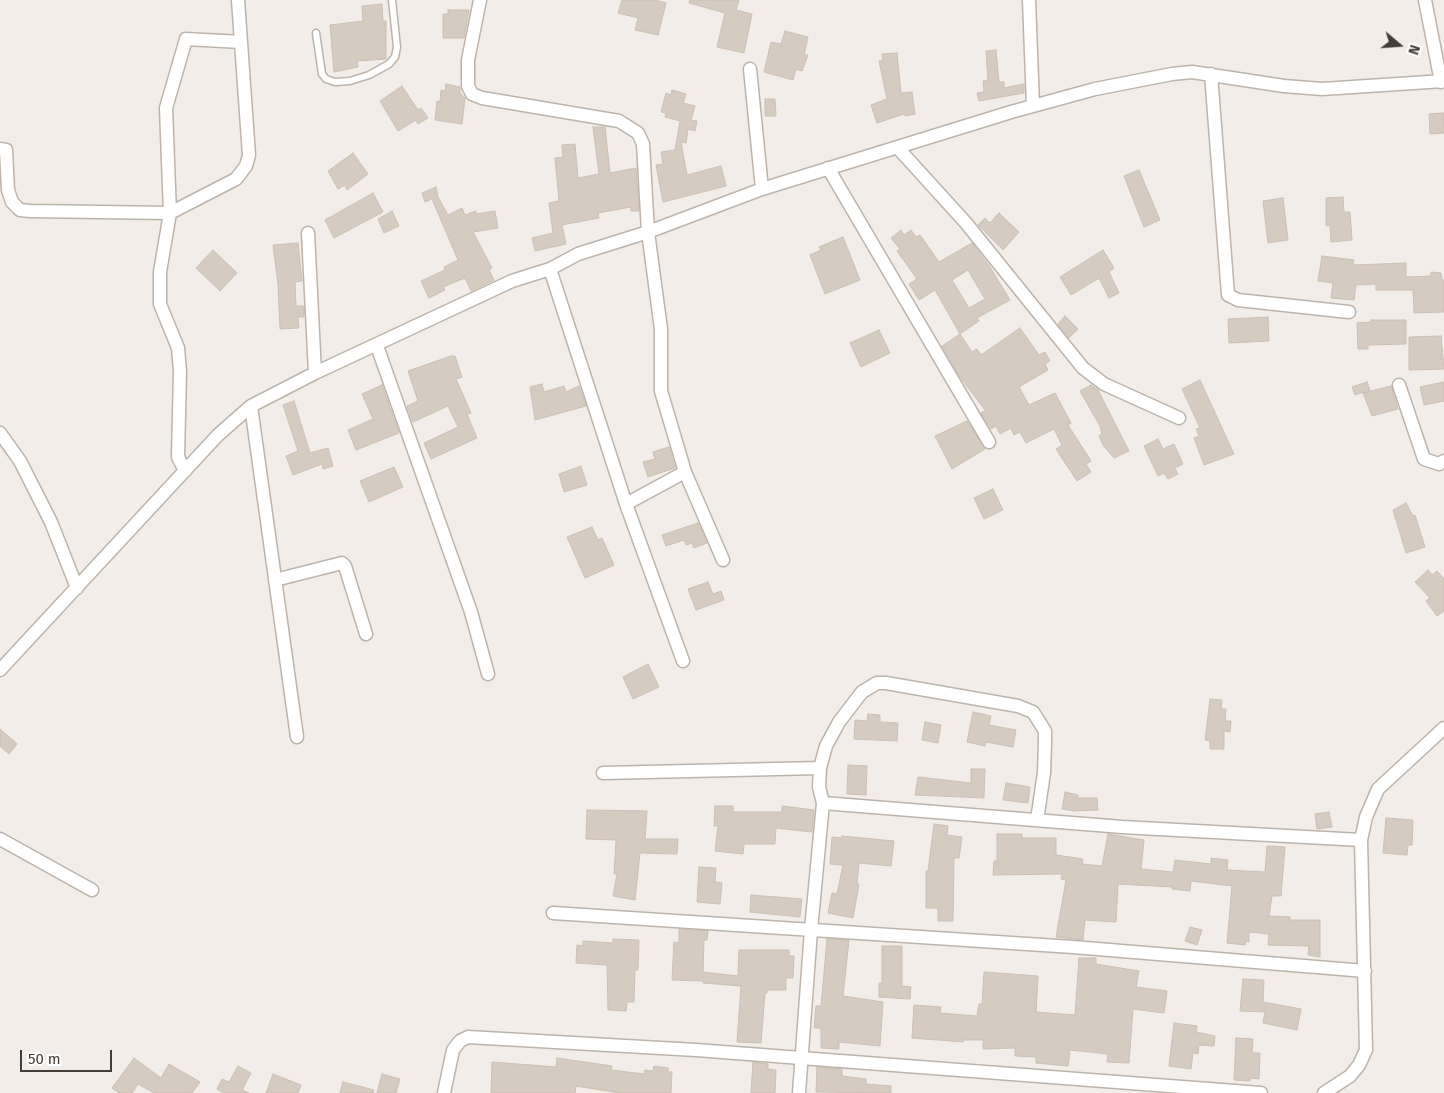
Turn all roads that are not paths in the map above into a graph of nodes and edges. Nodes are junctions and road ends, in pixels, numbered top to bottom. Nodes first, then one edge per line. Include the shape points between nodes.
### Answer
1 (238, 0) edge
2 (392, 0) edge
3 (480, 0) edge
4 (1030, 0) edge
5 (1425, 0) edge
6 (316, 33) dead end
7 (241, 42) junction
8 (750, 69) dead end
9 (1211, 74) junction
10 (1443, 81) edge
11 (1034, 106) junction
12 (897, 147) junction
13 (0, 149) edge
14 (828, 168) junction
15 (762, 189) junction
16 (170, 213) junction
17 (648, 232) junction
18 (308, 233) dead end
19 (550, 269) junction
20 (1349, 312) dead end
21 (377, 346) junction
22 (314, 373) junction
23 (1400, 385) dead end
24 (251, 406) junction
25 (1179, 418) dead end
26 (0, 433) edge
27 (989, 442) dead end
28 (1444, 461) edge
29 (185, 471) junction
30 (686, 472) junction
31 (626, 504) junction
32 (724, 560) dead end
33 (275, 580) junction
34 (77, 588) junction
35 (366, 634) dead end
36 (684, 661) dead end
37 (0, 670) edge
38 (488, 674) dead end
39 (1444, 728) edge
40 (297, 737) dead end
41 (820, 768) junction
42 (603, 773) dead end
43 (823, 803) junction
44 (1037, 820) junction
45 (0, 839) edge
46 (1361, 840) junction
47 (92, 890) dead end
48 (553, 913) dead end
49 (811, 930) junction
50 (1365, 971) junction
51 (802, 1058) junction
52 (444, 1093) edge
53 (800, 1093) edge
54 (1260, 1093) edge
55 (1324, 1093) edge

1 - 7 street
2 - 6 lane via 398,47 395,57 369,75 350,81 326,79 322,74
3 - 17 street via 468,60 468,86 472,94 619,121 630,126 643,144
4 - 11 street
5 - 10 street
7 - 16 street via 249,154 246,166 236,179
7 - 16 street via 186,39 166,108
8 - 15 street
9 - 10 street via 1322,89
9 - 11 street via 1172,74 1095,89
9 - 20 street via 1228,295 1238,300
11 - 12 street
12 - 14 street
12 - 25 street via 972,231 1083,368 1104,384
13 - 16 street via 6,150 8,190 12,202 20,210
14 - 15 street
14 - 27 street
15 - 17 street
16 - 29 street via 160,272 160,304 178,348 178,457
17 - 19 street via 578,254
17 - 30 street via 660,329 661,391
18 - 22 street
19 - 21 street via 512,280
19 - 31 street
21 - 22 street
21 - 38 street via 471,612
22 - 24 street
23 - 28 street via 1424,459 1439,464
24 - 29 street
24 - 33 street
26 - 34 street via 20,461 51,522
29 - 34 street
30 - 31 street
30 - 32 street
31 - 36 street
33 - 35 street via 342,563
33 - 40 street
34 - 37 street
39 - 46 street via 1378,788
41 - 42 street
41 - 43 street via 819,787
41 - 44 street via 826,746 839,722 862,692 877,683 1018,706 1034,712 1045,731 1044,773
43 - 44 street
43 - 49 street
44 - 46 street
45 - 47 street
46 - 50 street
48 - 49 street
49 - 50 street
49 - 51 street
50 - 55 street via 1366,1050 1350,1076
51 - 52 street via 468,1037 453,1050
51 - 53 street
51 - 54 street

